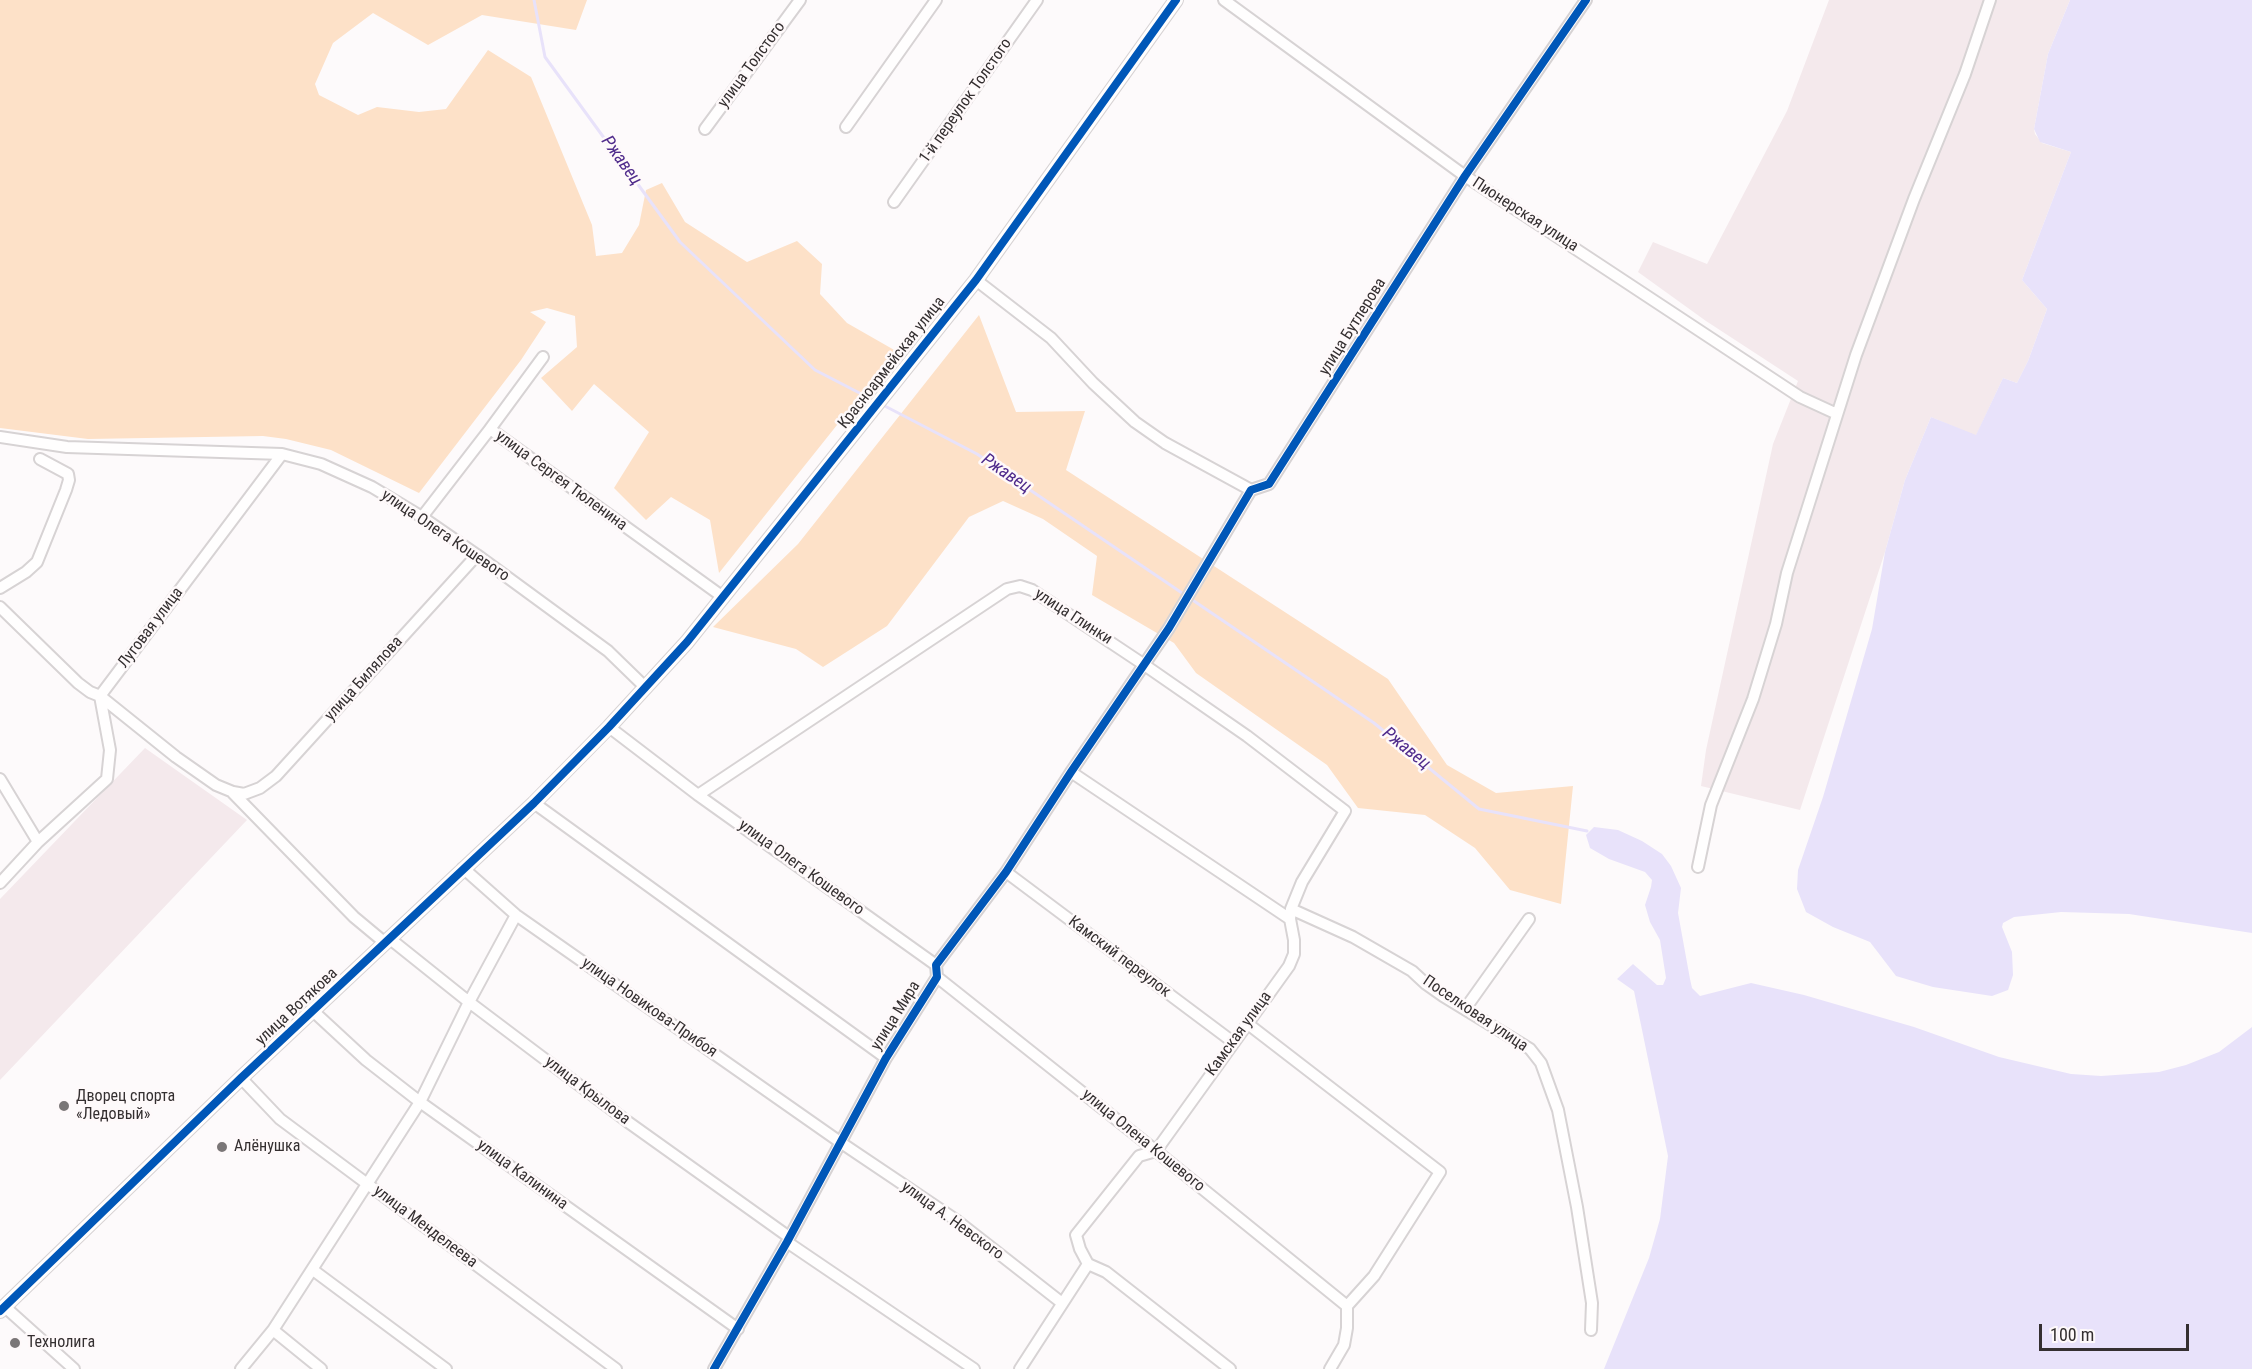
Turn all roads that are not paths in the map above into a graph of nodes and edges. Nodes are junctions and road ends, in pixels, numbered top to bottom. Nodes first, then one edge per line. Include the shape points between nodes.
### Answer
1 (800, 0) edge
2 (936, 0) edge
3 (1037, 0) edge
4 (1176, 0) edge
5 (1224, 0) edge
6 (1586, 0) edge
7 (1990, 0) edge
8 (846, 127) dead end
9 (705, 129) dead end
10 (1465, 176) junction
11 (894, 202) dead end
12 (976, 280) junction
13 (543, 357) dead end
14 (1837, 414) junction
15 (490, 429) junction
16 (0, 437) edge
17 (282, 454) junction
18 (39, 459) dead end
19 (1251, 490) junction
20 (422, 517) junction
21 (477, 555) junction
22 (0, 588) edge
23 (723, 597) junction
24 (0, 608) edge
25 (1143, 664) junction
26 (645, 687) junction
27 (100, 696) junction
28 (609, 727) junction
29 (1071, 772) junction
30 (0, 779) edge
31 (238, 793) junction
32 (698, 795) junction
33 (534, 803) junction
34 (38, 842) junction
35 (1698, 867) dead end
36 (463, 868) junction
37 (1006, 872) junction
38 (0, 883) edge
39 (1291, 914) junction
40 (516, 915) junction
41 (1530, 919) dead end
42 (387, 940) junction
43 (936, 965) junction
44 (937, 977) junction
45 (469, 1002) junction
46 (1465, 1009) junction
47 (313, 1011) junction
48 (1248, 1024) junction
49 (1233, 1042) junction
50 (886, 1058) junction
51 (241, 1078) junction
52 (420, 1102) junction
53 (840, 1142) junction
54 (1156, 1150) junction
55 (367, 1184) junction
56 (788, 1239) junction
57 (1088, 1264) junction
58 (314, 1270) junction
59 (1062, 1303) junction
60 (1347, 1306) junction
61 (2, 1307) edge
62 (738, 1329) junction
63 (273, 1330) junction
64 (1591, 1330) dead end
65 (74, 1369) edge
66 (241, 1369) edge
67 (321, 1369) edge
68 (446, 1369) edge
69 (616, 1369) edge
70 (714, 1369) edge
71 (974, 1369) edge
72 (1020, 1369) edge
73 (1230, 1369) edge
74 (1330, 1369) edge

1 - 9 street, улица Толстого
2 - 8 street
3 - 11 street, 1-й переулок Толстого
4 - 12 street, Красноармейская улица
5 - 10 street, Пионерская улица
6 - 10 street, улица Бутлерова
7 - 14 street
10 - 14 street, Пионерская улица via 1800,397
10 - 19 street, улица Бутлерова via 1269,484
12 - 19 street via 1051,338 1135,422 1165,444
12 - 23 street, Красноармейская улица
13 - 15 street
14 - 35 street via 1786,573 1776,624 1756,688 1711,805
15 - 20 street, улица Сергея Тюленина
15 - 23 street, улица Сергея Тюленина
16 - 17 street, улица Олега Кошевого via 67,447
17 - 20 street, улица Олега Кошевого via 321,464 372,487
17 - 27 street, Луговая улица
18 - 22 street via 68,474 66,490 37,562
19 - 25 street, улица Бутлерова via 1169,628
20 - 21 street, улица Олега Кошевого
21 - 26 street, улица Олега Кошевого via 608,651
21 - 31 street, улица Билялова via 276,776 260,788
23 - 26 street, Красноармейская улица
24 - 27 street via 78,683
25 - 29 street
25 - 32 street, улица Глинки via 1032,590 1020,586 1007,589
25 - 39 street, улица Глинки via 1345,811 1302,882
26 - 28 street, Красноармейская улица
27 - 31 street, улица Крылова via 176,757 216,785
27 - 34 street via 110,750 107,780
28 - 32 street, улица Олега Кошевого
28 - 33 street, улица Вотякова
29 - 37 street
29 - 39 street, Поселковая улица
30 - 34 street
31 - 42 street, улица Крылова via 354,917
32 - 43 street, улица Олега Кошевого
33 - 36 street, улица Вотякова
33 - 50 street
34 - 38 street
36 - 40 street, улица Новикова-Прибоя
36 - 42 street, улица Вотякова
37 - 43 street
37 - 49 street, Камский переулок
39 - 46 street, Поселковая улица via 1353,937 1412,971
39 - 48 street, Камская улица via 1294,954
40 - 45 street
40 - 53 street, улица Новикова-Прибоя
41 - 46 street
42 - 45 street, улица Крылова
42 - 47 street, улица Вотякова
43 - 44 street, улица Мира
44 - 50 street, улица Мира
44 - 54 street, улица Олена Кошевого
45 - 52 street
45 - 56 street, улица Крылова
46 - 64 street, Поселковая улица via 1530,1049 1548,1079 1558,1110 1587,1260
47 - 51 street, улица Вотякова
47 - 52 street, улица Калинина
48 - 49 street, Камская улица
48 - 60 street via 1440,1172 1374,1276
49 - 54 street, Камская улица
50 - 53 street, улица Мира
51 - 55 street, улица Менделеева via 280,1119
51 - 61 street, улица Вотякова
52 - 55 street
52 - 62 street, улица Калинина
53 - 56 street, улица Мира
53 - 59 street, улица А. Невского via 956,1220
54 - 57 street via 1139,1156 1076,1235
54 - 60 street, улица Олена Кошевого
55 - 58 street
55 - 69 street, улица Менделеева
56 - 62 street, улица Мира
56 - 71 street
57 - 59 street
57 - 73 street via 1106,1272
58 - 63 street
58 - 68 street
59 - 72 street
60 - 74 street via 1344,1345
61 - 65 street
62 - 70 street, улица Мира
63 - 66 street
63 - 67 street

